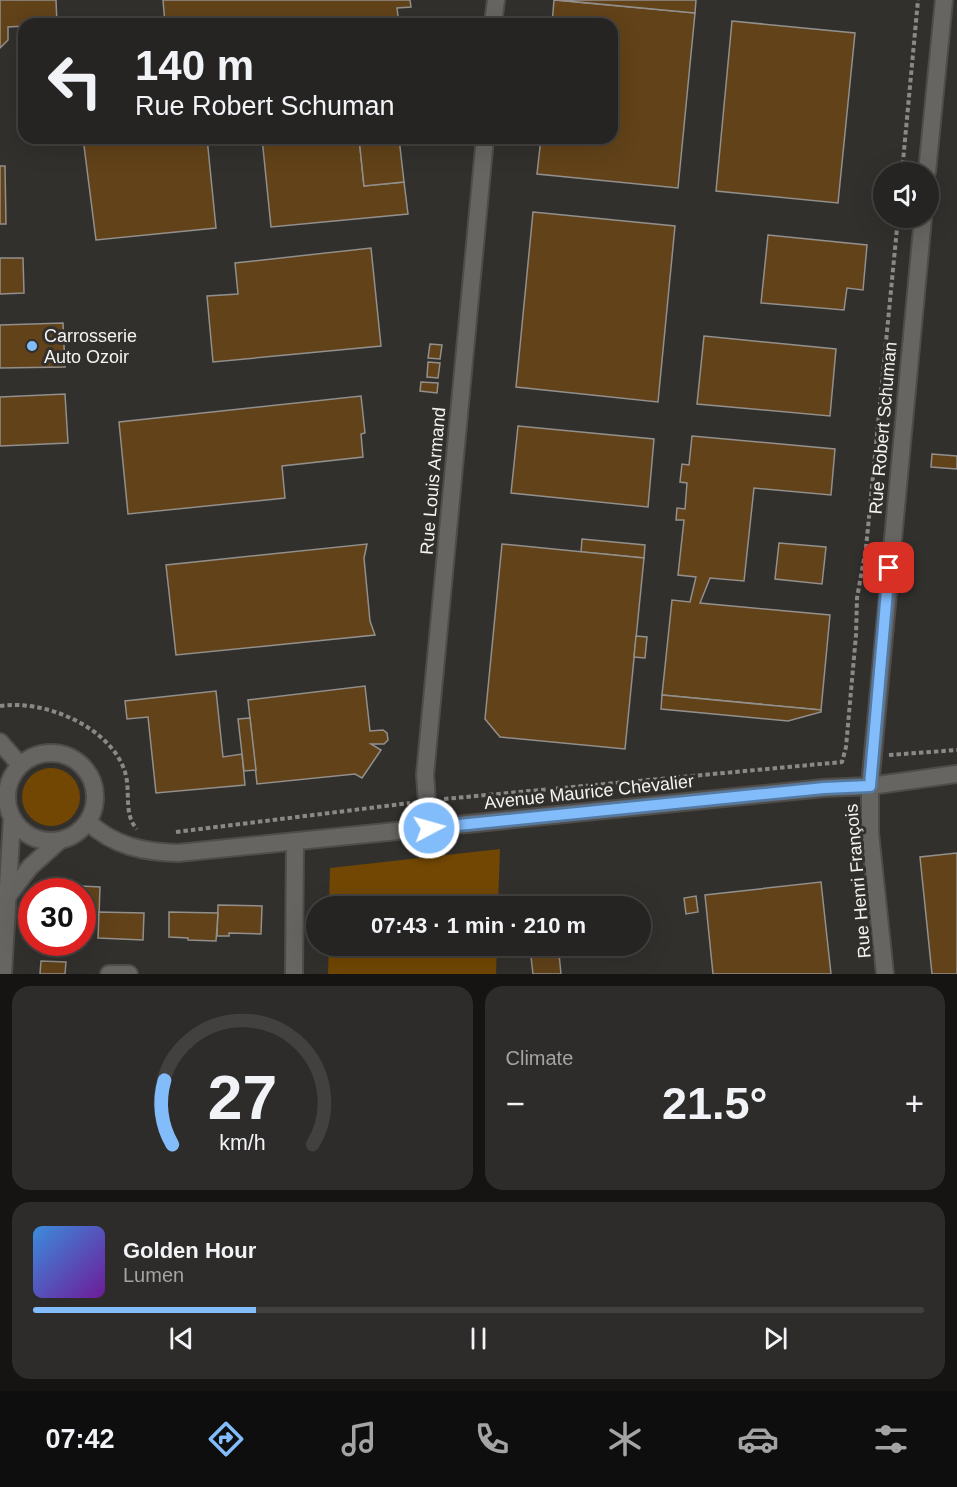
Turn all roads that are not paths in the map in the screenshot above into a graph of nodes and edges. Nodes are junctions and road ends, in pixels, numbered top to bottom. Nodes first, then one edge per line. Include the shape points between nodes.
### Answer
1 (496, 0) edge
2 (944, 0) edge
3 (494, 18) edge
4 (484, 144) edge
5 (928, 162) edge
6 (922, 228) edge
7 (0, 742) edge
8 (20, 765) junction
9 (957, 774) edge
10 (870, 786) junction
11 (3, 795) edge
12 (12, 818) junction
13 (88, 822) junction
14 (429, 828) junction
15 (60, 840) junction
16 (295, 842) junction
17 (7, 897) junction
18 (3, 974) edge
19 (109, 974) edge
20 (129, 974) edge
21 (294, 974) edge
22 (885, 974) edge

1 - 3 street
2 - 5 street
4 - 14 street, Rue Louis Armand via 425,775
6 - 10 street, Rue Robert Schuman
7 - 8 street
8 - 11 street
8 - 13 street via 46,752 74,758 93,780 96,795
9 - 10 street, Avenue Maurice Chevalier
10 - 14 street, Avenue Maurice Chevalier
10 - 22 street, Rue Henri François via 870,833
11 - 12 street
12 - 15 street via 32,837
12 - 17 street
13 - 15 street via 76,834
13 - 16 street, Avenue Maurice Chevalier via 118,843 156,853
14 - 16 street, Avenue Maurice Chevalier
15 - 17 street via 30,867
16 - 21 street
17 - 18 street
19 - 20 street

